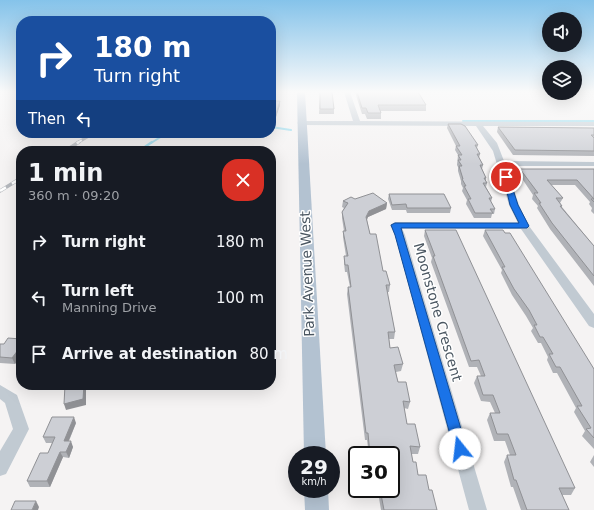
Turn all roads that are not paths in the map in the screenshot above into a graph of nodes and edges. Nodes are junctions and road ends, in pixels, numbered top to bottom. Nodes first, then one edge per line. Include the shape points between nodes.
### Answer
1 (301, 116) edge
2 (355, 116) edge
3 (301, 123) junction
4 (357, 123) junction
5 (478, 124) junction
6 (594, 124) edge
7 (501, 163) junction
8 (594, 164) edge
9 (524, 226) junction
10 (594, 323) edge
11 (0, 391) edge
12 (315, 446) edge
13 (0, 468) edge
14 (316, 498) edge
15 (317, 510) edge
16 (478, 510) edge

1 - 3 main road, Park Avenue West
2 - 4 street
3 - 4 street
3 - 12 main road, Park Avenue West
4 - 5 street
5 - 6 street
5 - 7 street via 493,143
7 - 8 street
7 - 9 street via 514,205
9 - 10 street
9 - 16 street, Moonstone Crescent via 395,225 400,235
11 - 13 street via 12,399 21,428
14 - 15 main road

